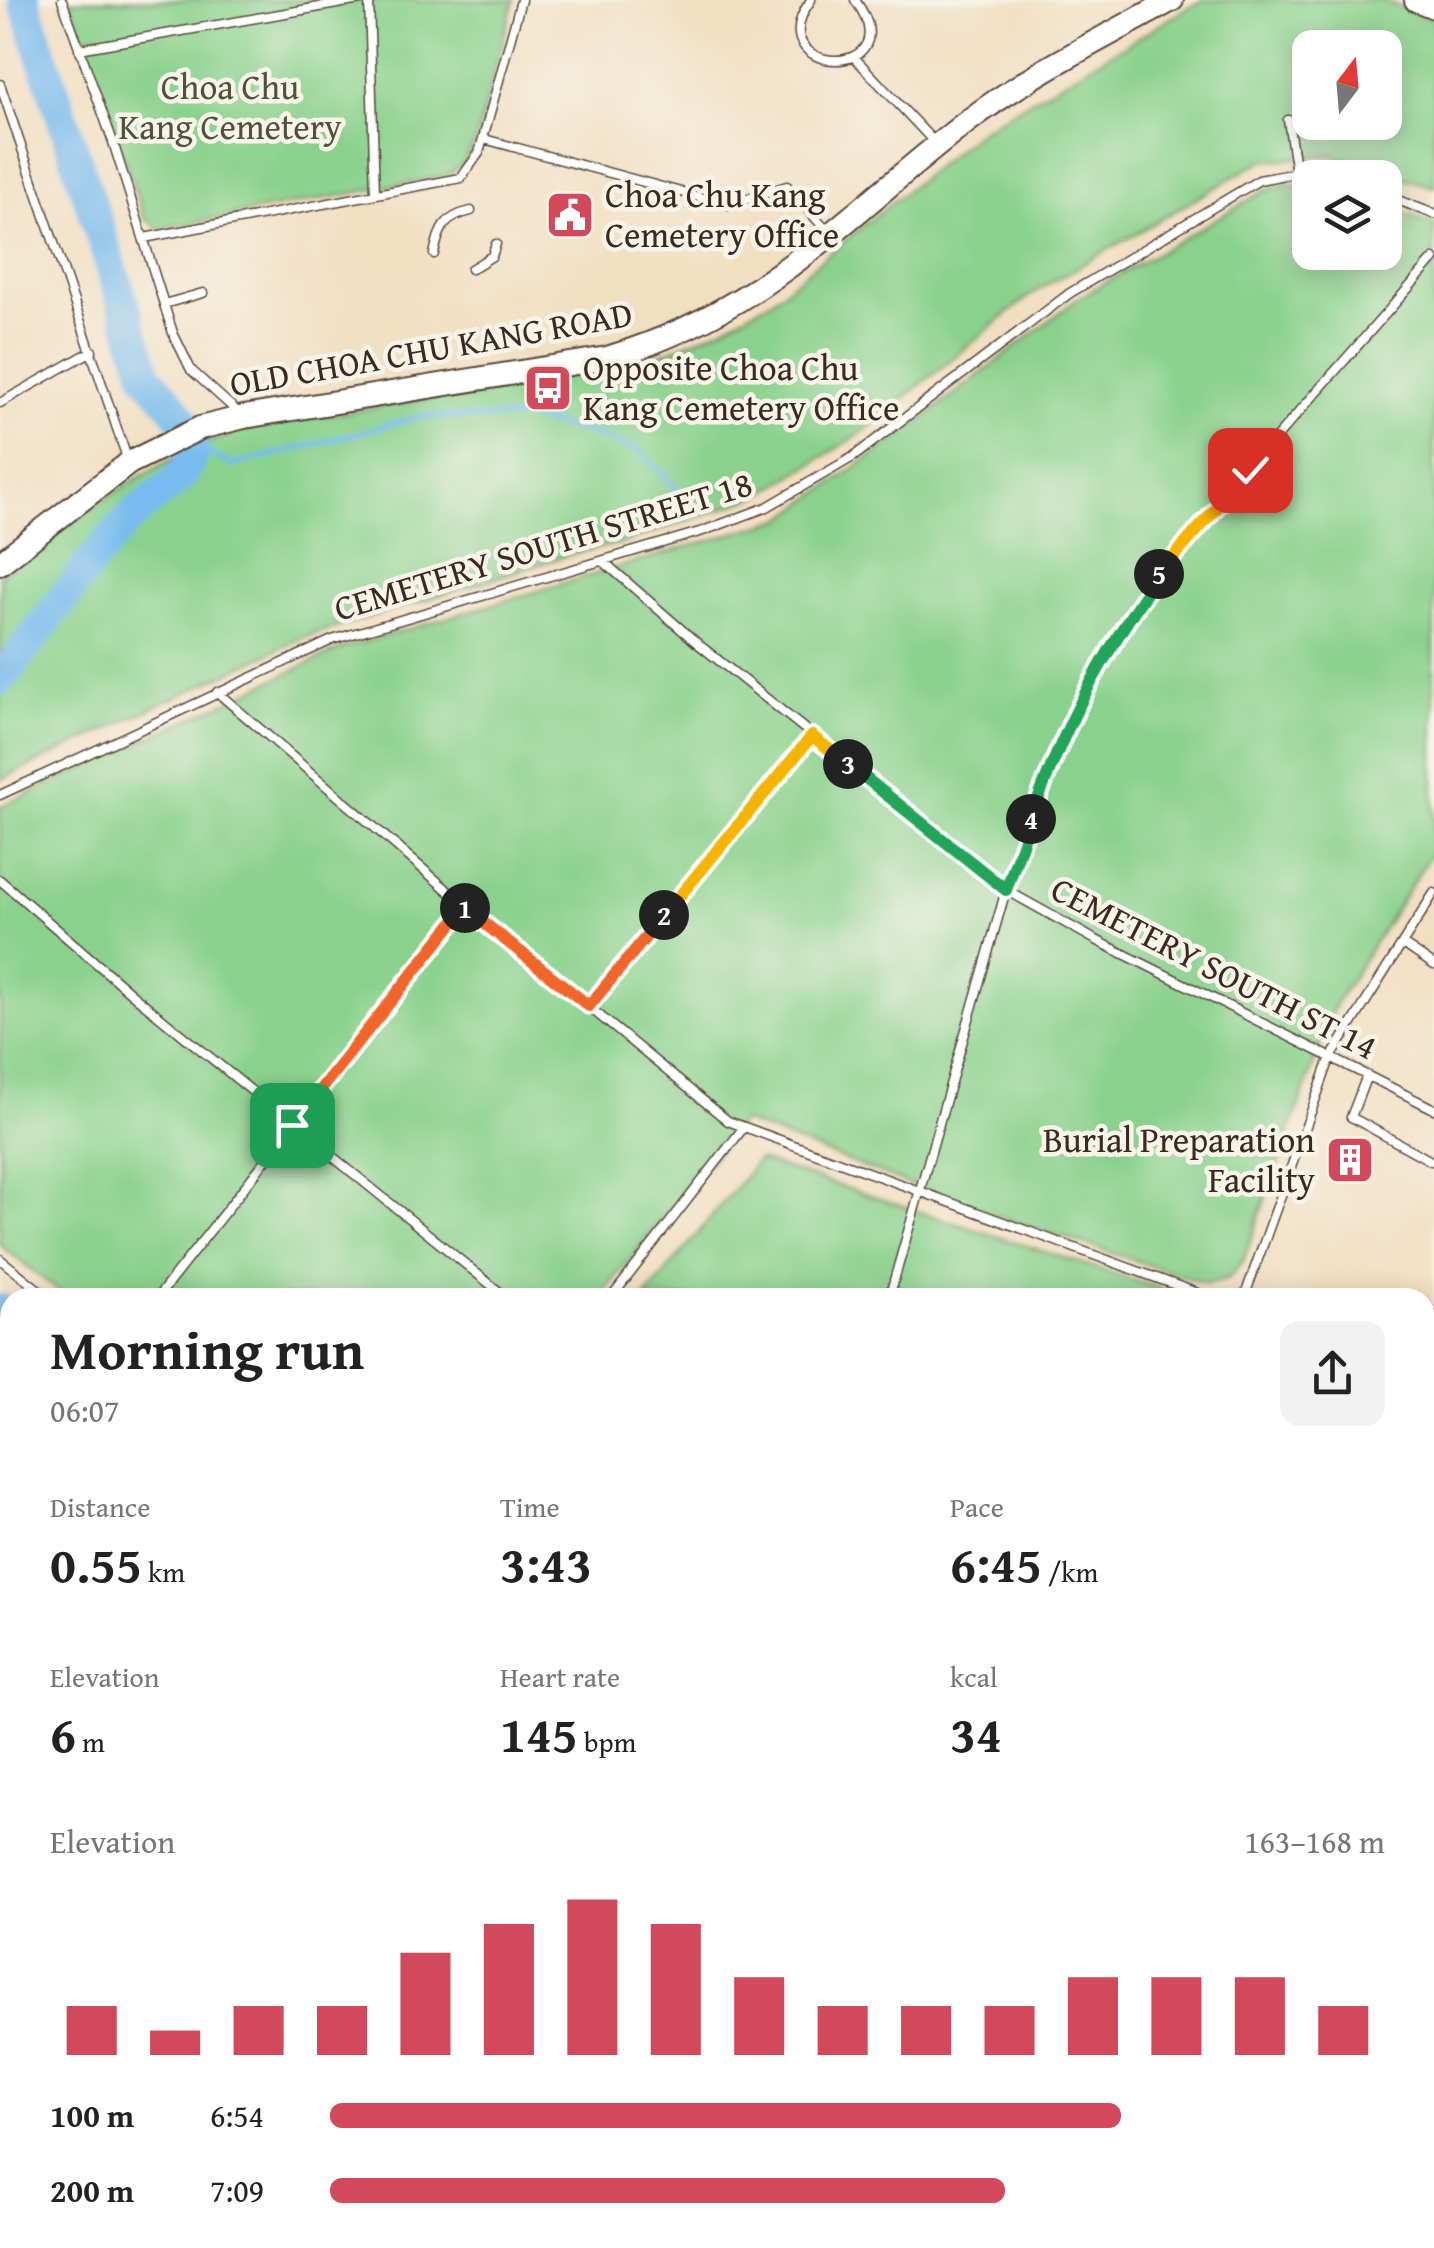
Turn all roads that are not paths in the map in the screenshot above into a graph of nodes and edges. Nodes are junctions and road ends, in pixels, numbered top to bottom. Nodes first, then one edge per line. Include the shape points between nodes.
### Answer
1 (62, 0) edge
2 (360, 0) edge
3 (369, 0) edge
4 (521, 0) edge
5 (811, 0) edge
6 (855, 0) edge
7 (1172, 0) edge
8 (1416, 0) edge
9 (1434, 7) edge
10 (78, 49) junction
11 (854, 58) junction
12 (0, 84) edge
13 (1288, 120) dead end
14 (484, 138) junction
15 (938, 146) junction
16 (1294, 160) edge
17 (1292, 174) edge
18 (375, 194) junction
19 (1402, 202) edge
20 (471, 212) dead end
21 (1434, 214) edge
22 (831, 236) junction
23 (144, 238) junction
24 (496, 244) dead end
25 (434, 254) dead end
26 (1434, 259) edge
27 (471, 269) dead end
28 (203, 293) dead end
29 (164, 304) junction
30 (92, 351) junction
31 (0, 403) edge
32 (244, 417) junction
33 (128, 463) junction
34 (2, 558) edge
35 (603, 562) junction
36 (217, 692) junction
37 (812, 736) junction
38 (0, 795) edge
39 (0, 880) edge
40 (1006, 890) junction
41 (1434, 892) edge
42 (466, 906) junction
43 (1403, 944) junction
44 (1434, 965) edge
45 (589, 1006) junction
46 (1330, 1060) junction
47 (1366, 1078) junction
48 (1434, 1110) edge
49 (292, 1125) junction
50 (744, 1127) junction
51 (1431, 1161) dead end
52 (921, 1193) junction
53 (0, 1260) edge
54 (36, 1288) edge
55 (166, 1288) edge
56 (494, 1288) edge
57 (619, 1288) edge
58 (893, 1288) edge
59 (1183, 1288) edge
60 (1248, 1288) edge

1 - 10 lane
2 - 10 lane
3 - 18 lane
4 - 14 lane
5 - 11 lane via 799,30 803,44 826,62
6 - 11 lane via 869,31
7 - 15 street, OLD CHOA CHU KANG ROAD via 1022,85
8 - 9 street
10 - 23 lane
11 - 15 lane
12 - 30 lane
13 - 16 lane
14 - 18 lane via 462,178
14 - 22 lane via 729,205 788,186
15 - 22 street, OLD CHOA CHU KANG ROAD
17 - 35 lane, CEMETERY SOUTH STREET 18 via 1259,180 1070,293 804,489
18 - 23 lane
19 - 21 lane
20 - 25 lane via 452,215 439,229
22 - 32 street, OLD CHOA CHU KANG ROAD via 761,289 654,344 606,358
23 - 29 lane
24 - 27 lane via 492,256
26 - 40 lane via 1172,556 1126,621 1067,725
28 - 29 lane
29 - 32 lane via 191,370
30 - 31 lane
30 - 33 lane
32 - 33 street, OLD CHOA CHU KANG ROAD via 200,428
33 - 34 street, OLD CHOA CHU KANG ROAD
35 - 36 lane, CEMETERY SOUTH STREET 18 via 332,640
35 - 37 lane, CEMETERY SOUTH ST 14
36 - 38 lane, CEMETERY SOUTH STREET 18
36 - 42 lane
37 - 40 lane, CEMETERY SOUTH ST 14
37 - 45 lane
39 - 49 lane
40 - 46 lane, CEMETERY SOUTH ST 14
40 - 52 lane
41 - 43 lane
42 - 45 lane
42 - 49 lane
43 - 44 lane
43 - 46 lane
45 - 50 lane via 728,1121
46 - 47 lane, CEMETERY SOUTH ST 14
46 - 60 lane
47 - 48 lane, CEMETERY SOUTH ST 14
47 - 51 lane via 1352,1118
49 - 55 lane
49 - 56 lane
50 - 52 lane
50 - 57 lane
52 - 58 lane
52 - 59 lane
53 - 54 lane

